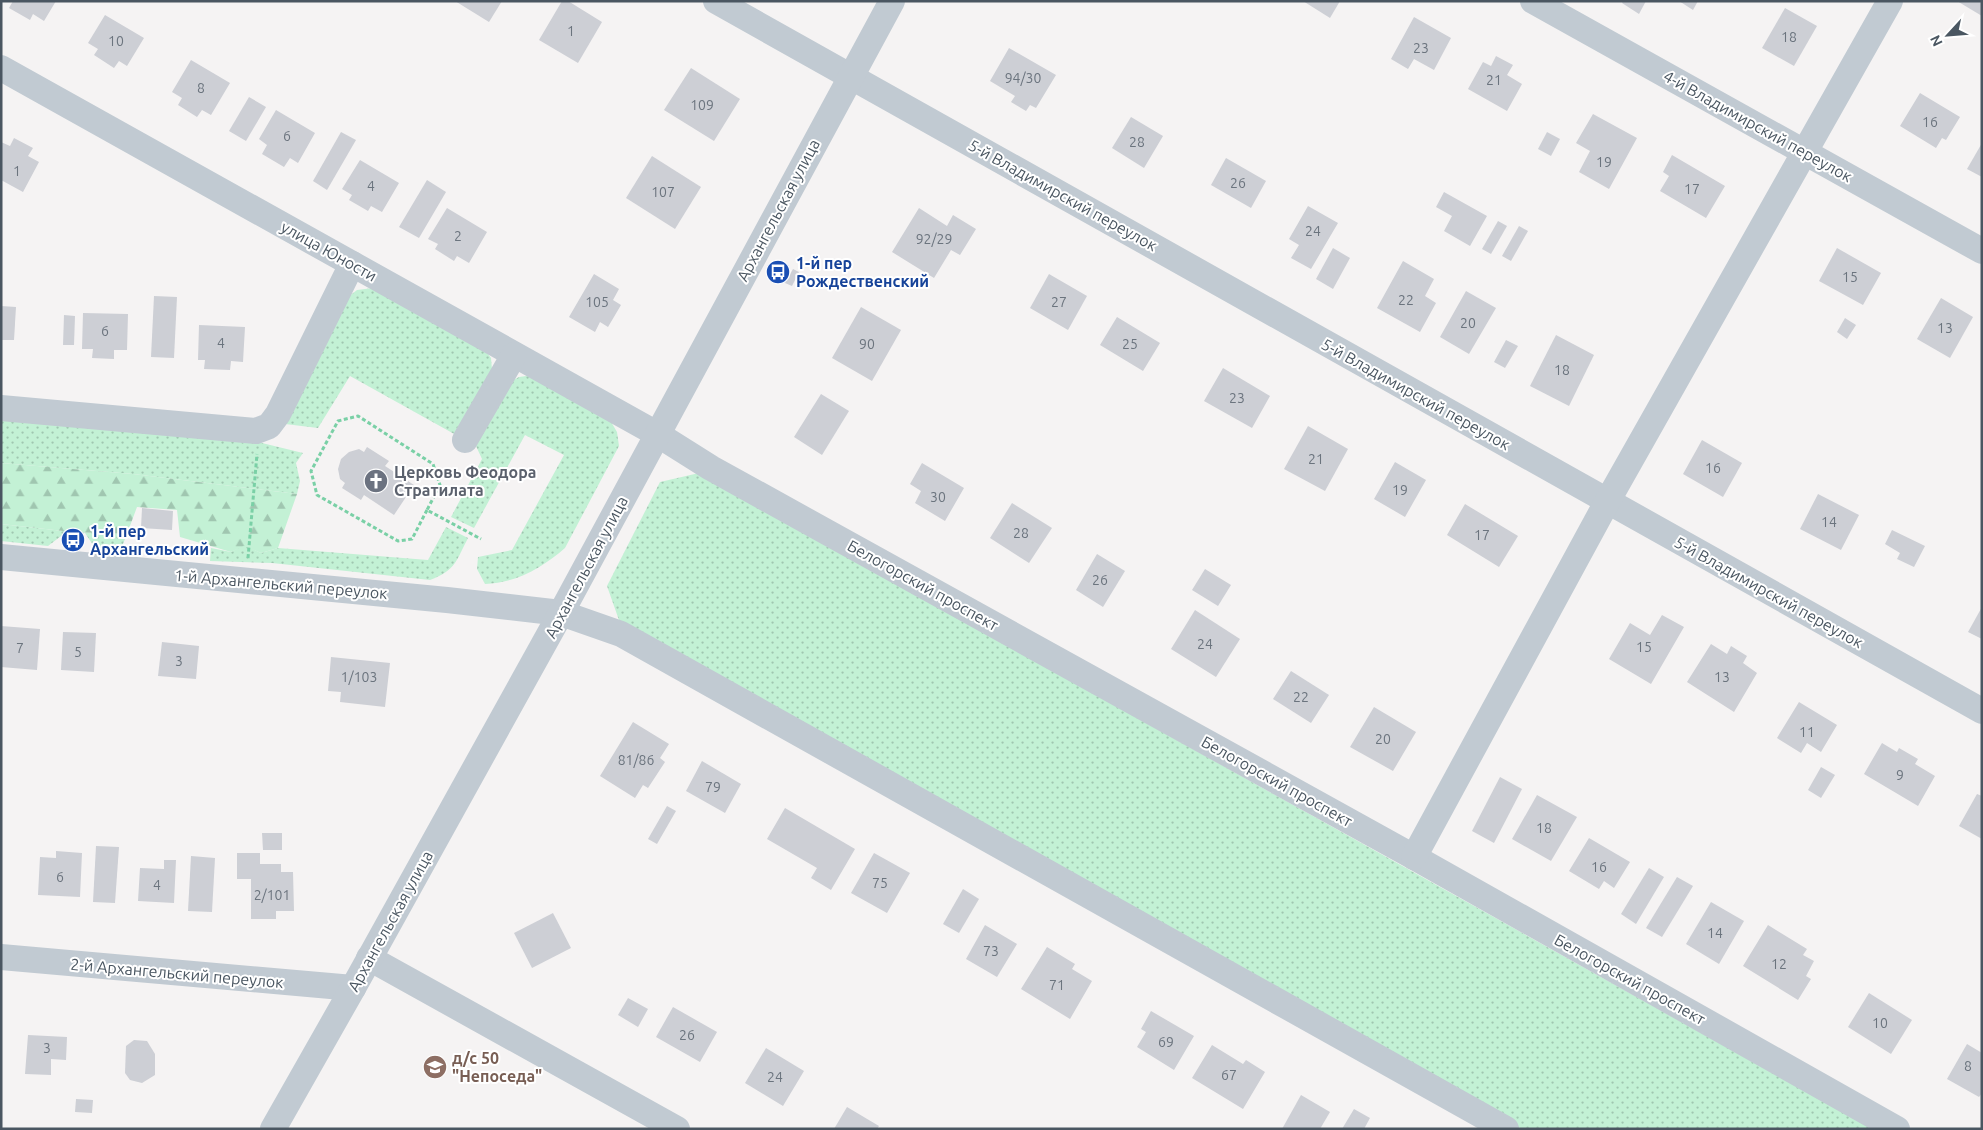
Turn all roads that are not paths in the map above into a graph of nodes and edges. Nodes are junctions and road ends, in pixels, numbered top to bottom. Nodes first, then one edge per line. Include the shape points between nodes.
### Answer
1 (716, 1) edge
2 (892, 1) edge
3 (1533, 1) edge
4 (1890, 1) edge
5 (1, 68) edge
6 (850, 76) junction
7 (1805, 152) junction
8 (1982, 251) edge
9 (352, 264) junction
10 (514, 355) junction
11 (1, 408) edge
12 (657, 434) junction
13 (465, 440) dead end
14 (1608, 502) junction
15 (1, 557) edge
16 (561, 613) junction
17 (1982, 711) edge
18 (1414, 857) junction
19 (1, 957) edge
20 (369, 958) junction
21 (353, 988) junction
22 (273, 1129) edge
23 (678, 1129) edge
24 (1506, 1129) edge
25 (1897, 1129) edge

1 - 6 street, 5-й Владимирский переулок
2 - 6 street, Архангельская улица
3 - 7 street, 4-й Владимирский переулок
4 - 7 street
5 - 9 street, улица Юности
6 - 12 street, Архангельская улица
6 - 14 street, 5-й Владимирский переулок
7 - 8 street, 4-й Владимирский переулок
7 - 14 street
9 - 10 street, улица Юности
9 - 11 street via 278,414 269,426 256,431
10 - 12 street, улица Юности
10 - 13 street
12 - 16 street, Архангельская улица
12 - 18 street, Белогорский проспект via 719,473
14 - 17 street, 5-й Владимирский переулок
14 - 18 street
15 - 16 street, 1-й Архангельский переулок
16 - 20 street, Архангельская улица
16 - 24 street via 621,634
18 - 25 street, Белогорский проспект
19 - 21 street, 2-й Архангельский переулок
20 - 21 street, Архангельская улица
20 - 23 street
21 - 22 street, Архангельская улица

